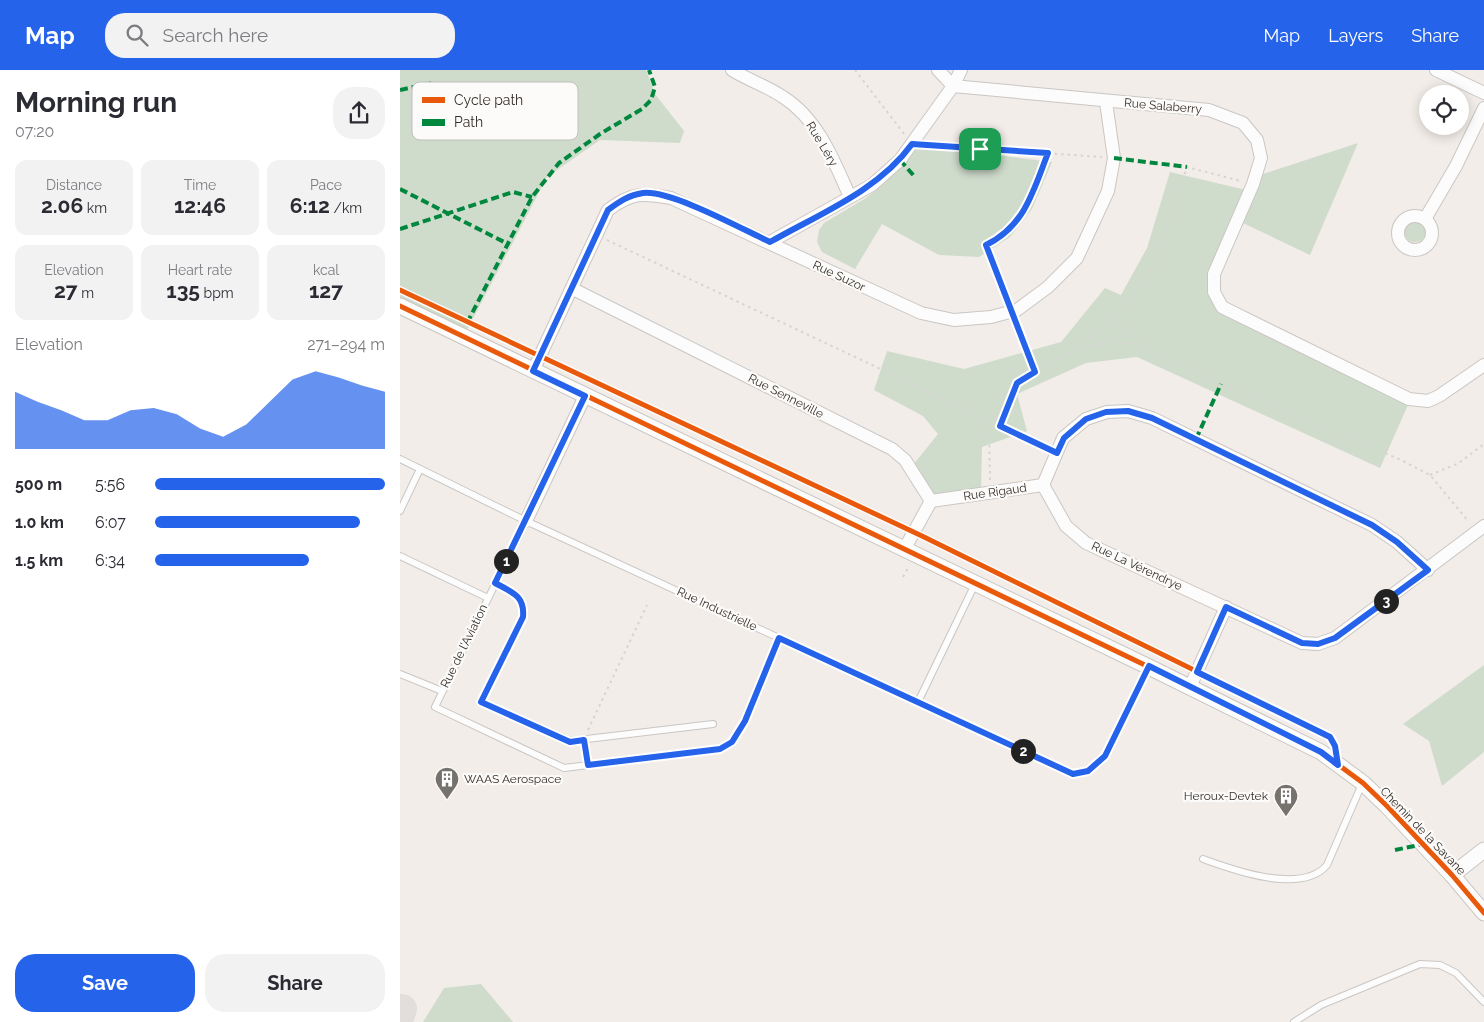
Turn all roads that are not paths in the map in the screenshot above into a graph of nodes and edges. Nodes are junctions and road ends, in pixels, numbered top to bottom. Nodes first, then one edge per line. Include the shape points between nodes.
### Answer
1 (732, 70) edge
2 (938, 70) edge
3 (961, 70) edge
4 (1436, 70) edge
5 (952, 86) junction
6 (1484, 94) edge
7 (1106, 102) junction
8 (1484, 108) edge
9 (850, 197) junction
10 (1425, 219) dead end
11 (770, 242) junction
12 (573, 289) junction
13 (400, 306) edge
14 (1484, 365) edge
15 (533, 371) junction
16 (585, 396) junction
17 (400, 459) edge
18 (420, 469) junction
19 (1044, 485) junction
20 (931, 501) junction
21 (400, 511) edge
22 (526, 521) junction
23 (1480, 529) edge
24 (908, 555) junction
25 (400, 556) edge
26 (1428, 570) junction
27 (495, 583) junction
28 (976, 583) junction
29 (488, 598) junction
30 (1226, 607) junction
31 (779, 638) junction
32 (1149, 666) junction
33 (400, 674) edge
34 (1190, 687) junction
35 (442, 691) junction
36 (918, 702) junction
37 (713, 724) dead end
38 (1362, 783) junction
39 (1484, 850) edge
40 (1202, 859) dead end
41 (1452, 874) junction
42 (1484, 913) edge
43 (1484, 1002) edge
44 (1294, 1022) edge

1 - 9 street, Rue Léry via 783,97 802,112 818,131
2 - 5 street
3 - 5 street
4 - 6 street
5 - 7 street, Rue Salaberry
5 - 9 street via 893,166 872,185
7 - 11 street, Rue Suzor via 1114,158 1108,191 1077,258 1048,287 1017,310 991,317 954,320 921,313
7 - 14 street, Rue Salaberry via 1209,110 1243,123 1257,140 1261,158 1253,184 1214,274 1214,292 1222,307 1409,399 1428,401
8 - 10 street
9 - 11 street
11 - 12 street, Rue Suzor via 671,198 645,193 624,198 608,210
12 - 15 street, Rue Suzor
12 - 20 street, Rue Senneville via 892,449 905,460
13 - 15 street, Chemin de la Savane
15 - 16 street, Chemin de la Savane
16 - 22 street, Rue de l'Aviation
16 - 24 street, Chemin de la Savane
17 - 18 lane, Rue Industrielle
18 - 21 lane
18 - 22 lane, Rue Industrielle
19 - 20 street, Rue Rigaud
19 - 26 street, Rue Rigaud via 1064,438 1086,419 1106,412 1128,411 1152,418 1372,525
19 - 30 street, Rue La Vérendrye via 1066,526 1086,543
20 - 24 street
22 - 27 lane, Rue de l'Aviation
22 - 31 lane, Rue Industrielle
23 - 26 street, Rue La Vérendrye
24 - 28 street, Chemin de la Savane
25 - 29 lane
26 - 30 street, Rue La Vérendrye via 1335,638 1318,644 1302,643
27 - 29 lane, Rue de l'Aviation
27 - 37 lane via 518,595 524,608 523,617 481,702 570,742
28 - 32 street, Chemin de la Savane
28 - 36 lane
29 - 35 lane, Rue de l'Aviation
30 - 34 street
31 - 35 lane, Rue de l'Aviation via 745,721 732,742 720,749 564,768 435,706
31 - 36 lane, Rue Industrielle
32 - 34 street, Chemin de la Savane
32 - 36 lane, Rue Industrielle via 1105,756 1088,771 1073,774
33 - 35 lane
34 - 38 street, Chemin de la Savane via 1321,752
38 - 40 lane via 1327,865 1311,877 1278,879 1238,872
38 - 41 street, Chemin de la Savane
39 - 41 street
41 - 42 street, Chemin de la Savane
43 - 44 lane via 1456,972 1440,965 1420,964 1320,1005

